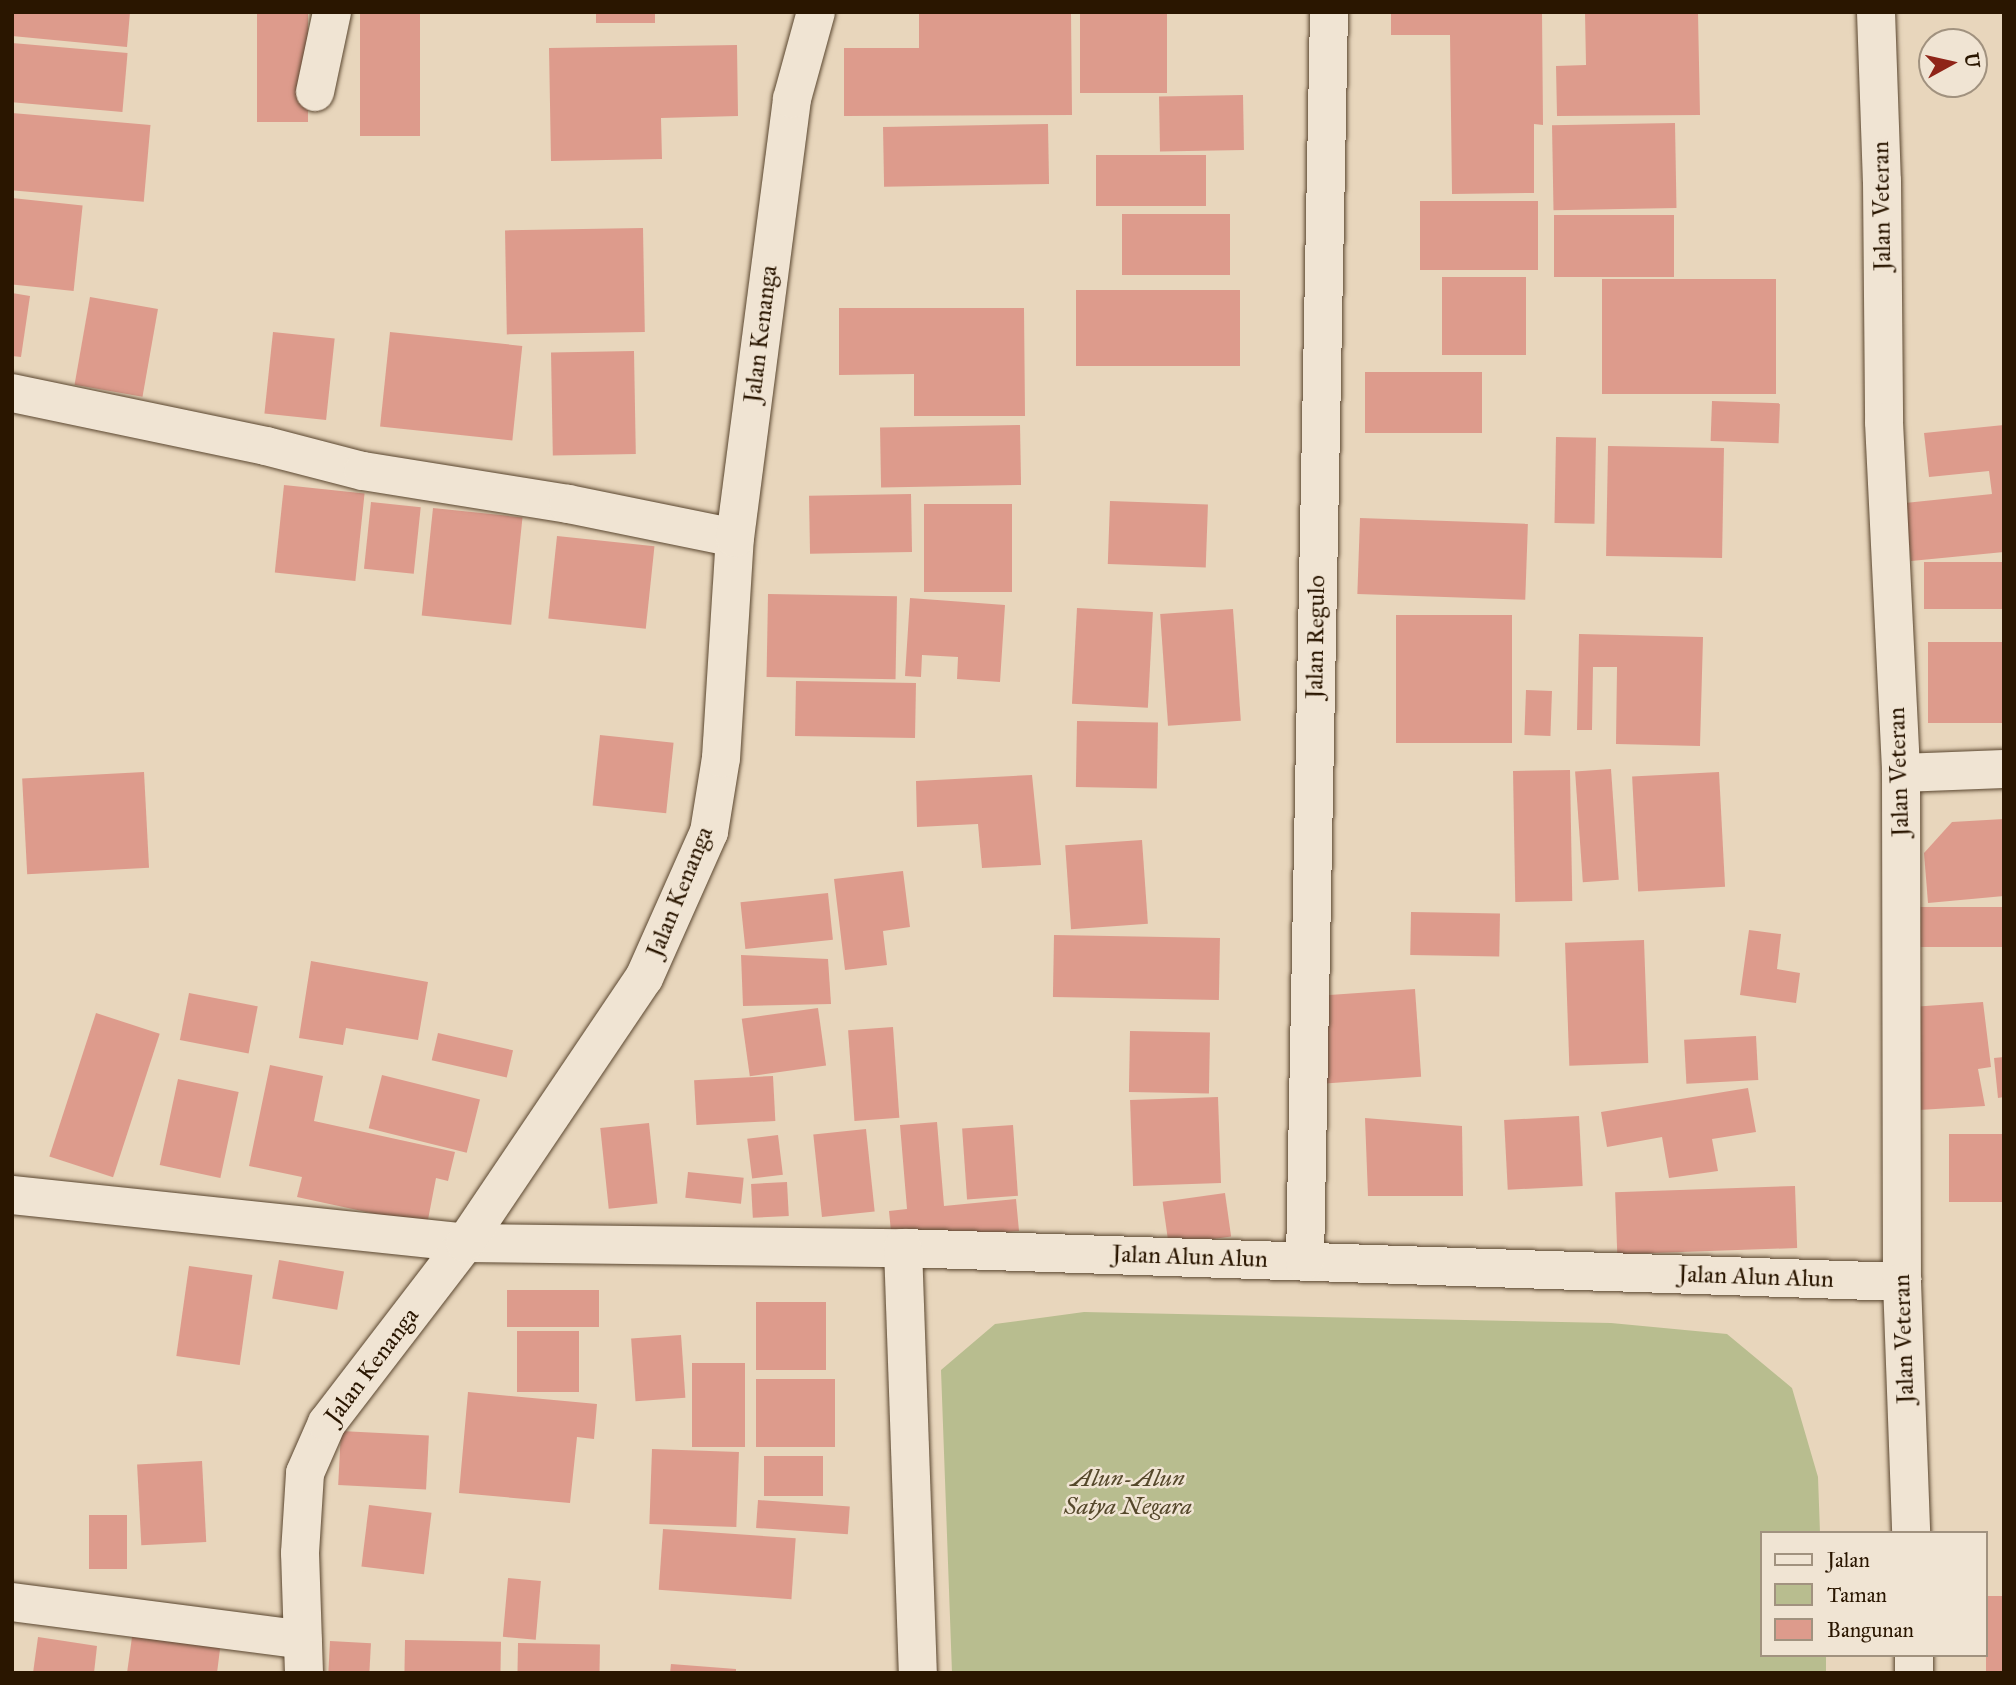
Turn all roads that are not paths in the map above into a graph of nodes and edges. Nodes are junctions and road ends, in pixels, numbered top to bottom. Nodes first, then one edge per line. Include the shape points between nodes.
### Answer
1 (332, 12) edge
2 (816, 12) edge
3 (1329, 12) edge
4 (1876, 12) edge
5 (315, 92) dead end
6 (12, 393) edge
7 (735, 538) junction
8 (2004, 769) edge
9 (1900, 773) junction
10 (12, 1195) edge
11 (466, 1244) junction
12 (902, 1248) junction
13 (1305, 1261) junction
14 (1902, 1282) junction
15 (1911, 1531) edge
16 (12, 1602) edge
17 (304, 1656) edge
18 (918, 1673) edge

1 - 5 street
2 - 7 street, Jalan Kenanga via 792,99
3 - 13 street, Jalan Regulo
4 - 9 street, Jalan Veteran via 1884,422
6 - 7 street via 363,471 568,504
7 - 11 street, Jalan Kenanga via 721,758 709,832 644,978
8 - 9 street
9 - 14 street, Jalan Veteran
10 - 11 street, Jalan Alun Alun
11 - 12 street, Jalan Alun Alun
11 - 17 street, Jalan Kenanga via 327,1423 305,1473 300,1553
12 - 13 street, Jalan Alun Alun
12 - 18 street
13 - 14 street, Jalan Alun Alun
14 - 15 street, Jalan Veteran
16 - 17 street

